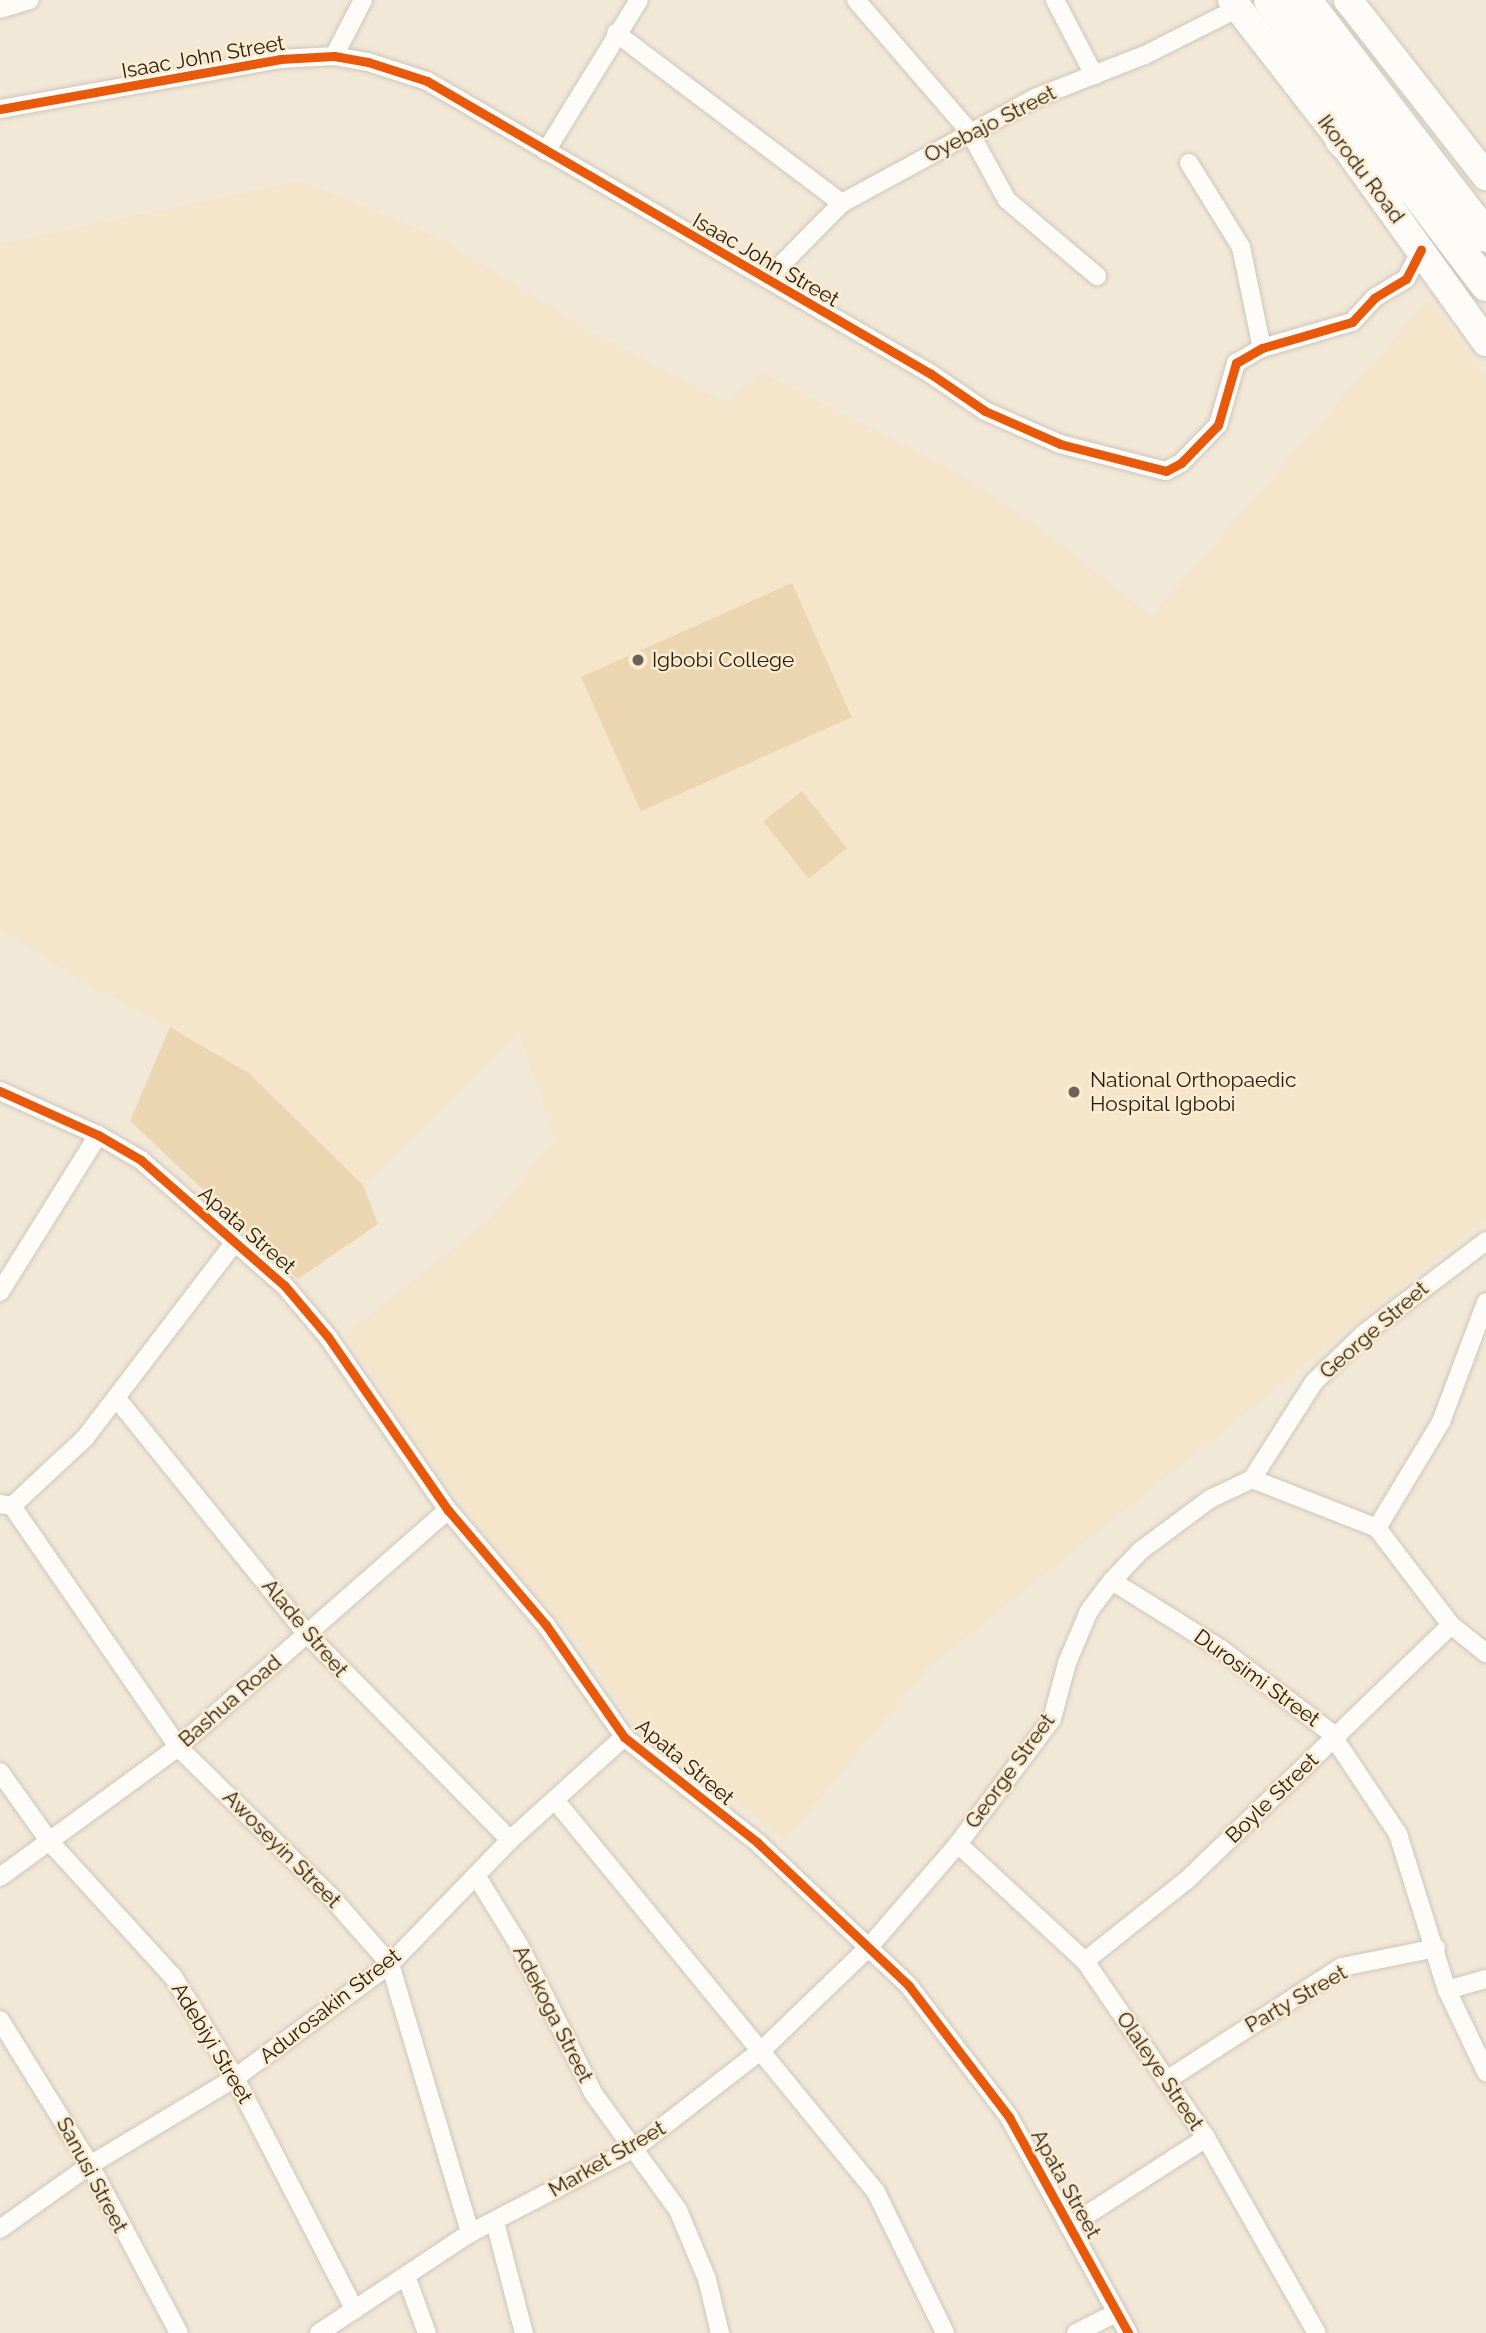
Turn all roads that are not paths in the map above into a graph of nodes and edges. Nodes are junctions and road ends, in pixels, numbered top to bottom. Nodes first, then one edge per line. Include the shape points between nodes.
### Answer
1 (30, 0) edge
2 (363, 0) edge
3 (639, 0) edge
4 (856, 0) edge
5 (1055, 0) edge
6 (1270, 0) edge
7 (1305, 0) edge
8 (1348, 0) edge
9 (1235, 4) edge
10 (0, 9) edge
11 (616, 33) junction
12 (334, 56) junction
13 (1094, 75) junction
14 (0, 108) edge
15 (970, 131) junction
16 (1341, 140) junction
17 (546, 151) junction
18 (1189, 163) dead end
19 (1486, 176) edge
20 (842, 203) junction
21 (1486, 236) edge
22 (1421, 250) junction
23 (1460, 256) junction
24 (1097, 276) dead end
25 (768, 278) junction
26 (1486, 285) edge
27 (1486, 341) edge
28 (1262, 348) junction
29 (0, 1091) edge
30 (105, 1139) junction
31 (1486, 1241) edge
32 (234, 1242) junction
33 (0, 1292) edge
34 (1486, 1302) edge
35 (118, 1400) junction
36 (1252, 1479) junction
37 (6, 1505) edge
38 (448, 1510) junction
39 (1377, 1528) junction
40 (1112, 1581) junction
41 (1451, 1625) junction
42 (307, 1634) junction
43 (1486, 1653) edge
44 (624, 1737) junction
45 (1333, 1739) junction
46 (178, 1747) junction
47 (0, 1772) edge
48 (555, 1800) junction
49 (510, 1840) junction
50 (50, 1842) junction
51 (958, 1844) junction
52 (0, 1877) edge
53 (477, 1877) junction
54 (868, 1948) junction
55 (1436, 1948) junction
56 (1085, 1961) junction
57 (390, 1964) junction
58 (1486, 1979) edge
59 (1447, 1990) junction
60 (0, 2020) edge
61 (763, 2049) junction
62 (1486, 2073) edge
63 (235, 2078) junction
64 (1167, 2080) junction
65 (1206, 2138) junction
66 (635, 2148) junction
67 (90, 2165) junction
68 (495, 2222) junction
69 (1071, 2225) junction
70 (0, 2229) edge
71 (470, 2233) junction
72 (406, 2276) junction
73 (355, 2310) junction
74 (1116, 2313) junction
75 (179, 2333) edge
76 (319, 2333) edge
77 (427, 2333) edge
78 (524, 2333) edge
79 (720, 2333) edge
80 (945, 2333) edge
81 (1076, 2333) edge
82 (1128, 2333) edge
83 (1317, 2333) edge

1 - 10 street
2 - 12 street
3 - 11 street
4 - 15 street
5 - 13 street
6 - 23 highway, Ikorodu Road
7 - 21 highway
8 - 19 main road
9 - 13 street, Oyebajo Street via 1145,55
9 - 16 main road, Ikorodu Road
11 - 17 street
11 - 20 street
12 - 14 street, Isaac John Street via 248,64
12 - 17 street, Isaac John Street via 427,81
13 - 15 street, Oyebajo Street
15 - 20 street, Oyebajo Street
15 - 24 street via 1007,200
16 - 22 main road, Ikorodu Road
16 - 23 highway
17 - 25 street, Isaac John Street
18 - 28 street via 1241,247
20 - 25 street, Oyebajo Street
22 - 27 main road, Ikorodu Road
22 - 28 street, Isaac John Street via 1406,279 1374,298 1352,322
23 - 26 highway, Ikorodu Road
25 - 28 street, Isaac John Street via 985,411 1060,444 1166,471 1181,463 1218,425 1236,363
29 - 30 street, Apata Street
30 - 32 street, Apata Street via 141,1160
30 - 33 street
31 - 36 street, George Street via 1365,1333 1314,1382
32 - 35 street
32 - 38 street, Apata Street via 284,1285 328,1337
34 - 39 street via 1441,1422
35 - 37 street via 52,1473
35 - 42 street, Alade Street
36 - 39 street
36 - 40 street, George Street via 1210,1499 1140,1551
37 - 46 street, Awoseyin Street
38 - 42 street, Bashua Road
38 - 44 street, Apata Street via 546,1625
39 - 41 street
40 - 45 street, Durosimi Street via 1221,1649 1322,1724
40 - 51 street, George Street via 1089,1611 1052,1719
41 - 43 street
41 - 45 street, Boyle Street
42 - 46 street, Bashua Road
42 - 49 street, Alade Street
44 - 48 street, Adurosakin Street
44 - 54 street, Apata Street via 758,1843
45 - 55 street, Durosimi Street via 1398,1834
45 - 56 street, Boyle Street via 1187,1880
46 - 50 street, Bashua Road
46 - 57 street, Awoseyin Street via 332,1898
47 - 50 street, Adebiyi Street
48 - 49 street, Adurosakin Street
48 - 61 street
49 - 53 street, Adurosakin Street
50 - 52 street, Bashua Road
50 - 63 street, Adebiyi Street via 174,1978
51 - 54 street, George Street
51 - 56 street, Olaleye Street
53 - 57 street, Adurosakin Street
53 - 66 street, Adekoga Street via 519,1945 593,2093
54 - 61 street, Market Street
54 - 69 street, Apata Street via 909,1986 993,2095
55 - 59 street, Durosimi Street
55 - 64 street, Party Street via 1342,1967
56 - 64 street, Olaleye Street
57 - 63 street, Adurosakin Street
57 - 71 street, Awoseyin Street
58 - 59 street
59 - 62 street, Durosimi Street
60 - 67 street, Sanusi Street
61 - 66 street, Market Street
61 - 80 street via 876,2192
63 - 67 street, Adurosakin Street
63 - 73 street, Adebiyi Street
64 - 65 street, Olaleye Street
65 - 69 street
65 - 83 street, Olaleye Street
66 - 68 street, Market Street
66 - 79 street, Adekoga Street via 678,2210 707,2279
67 - 70 street, Adurosakin Street
67 - 75 street, Sanusi Street
68 - 71 street, Market Street
68 - 78 street
69 - 74 street, Apata Street
71 - 72 street, Market Street
72 - 73 street, Market Street
72 - 77 street
73 - 76 street, Market Street
74 - 81 street
74 - 82 street, Apata Street

